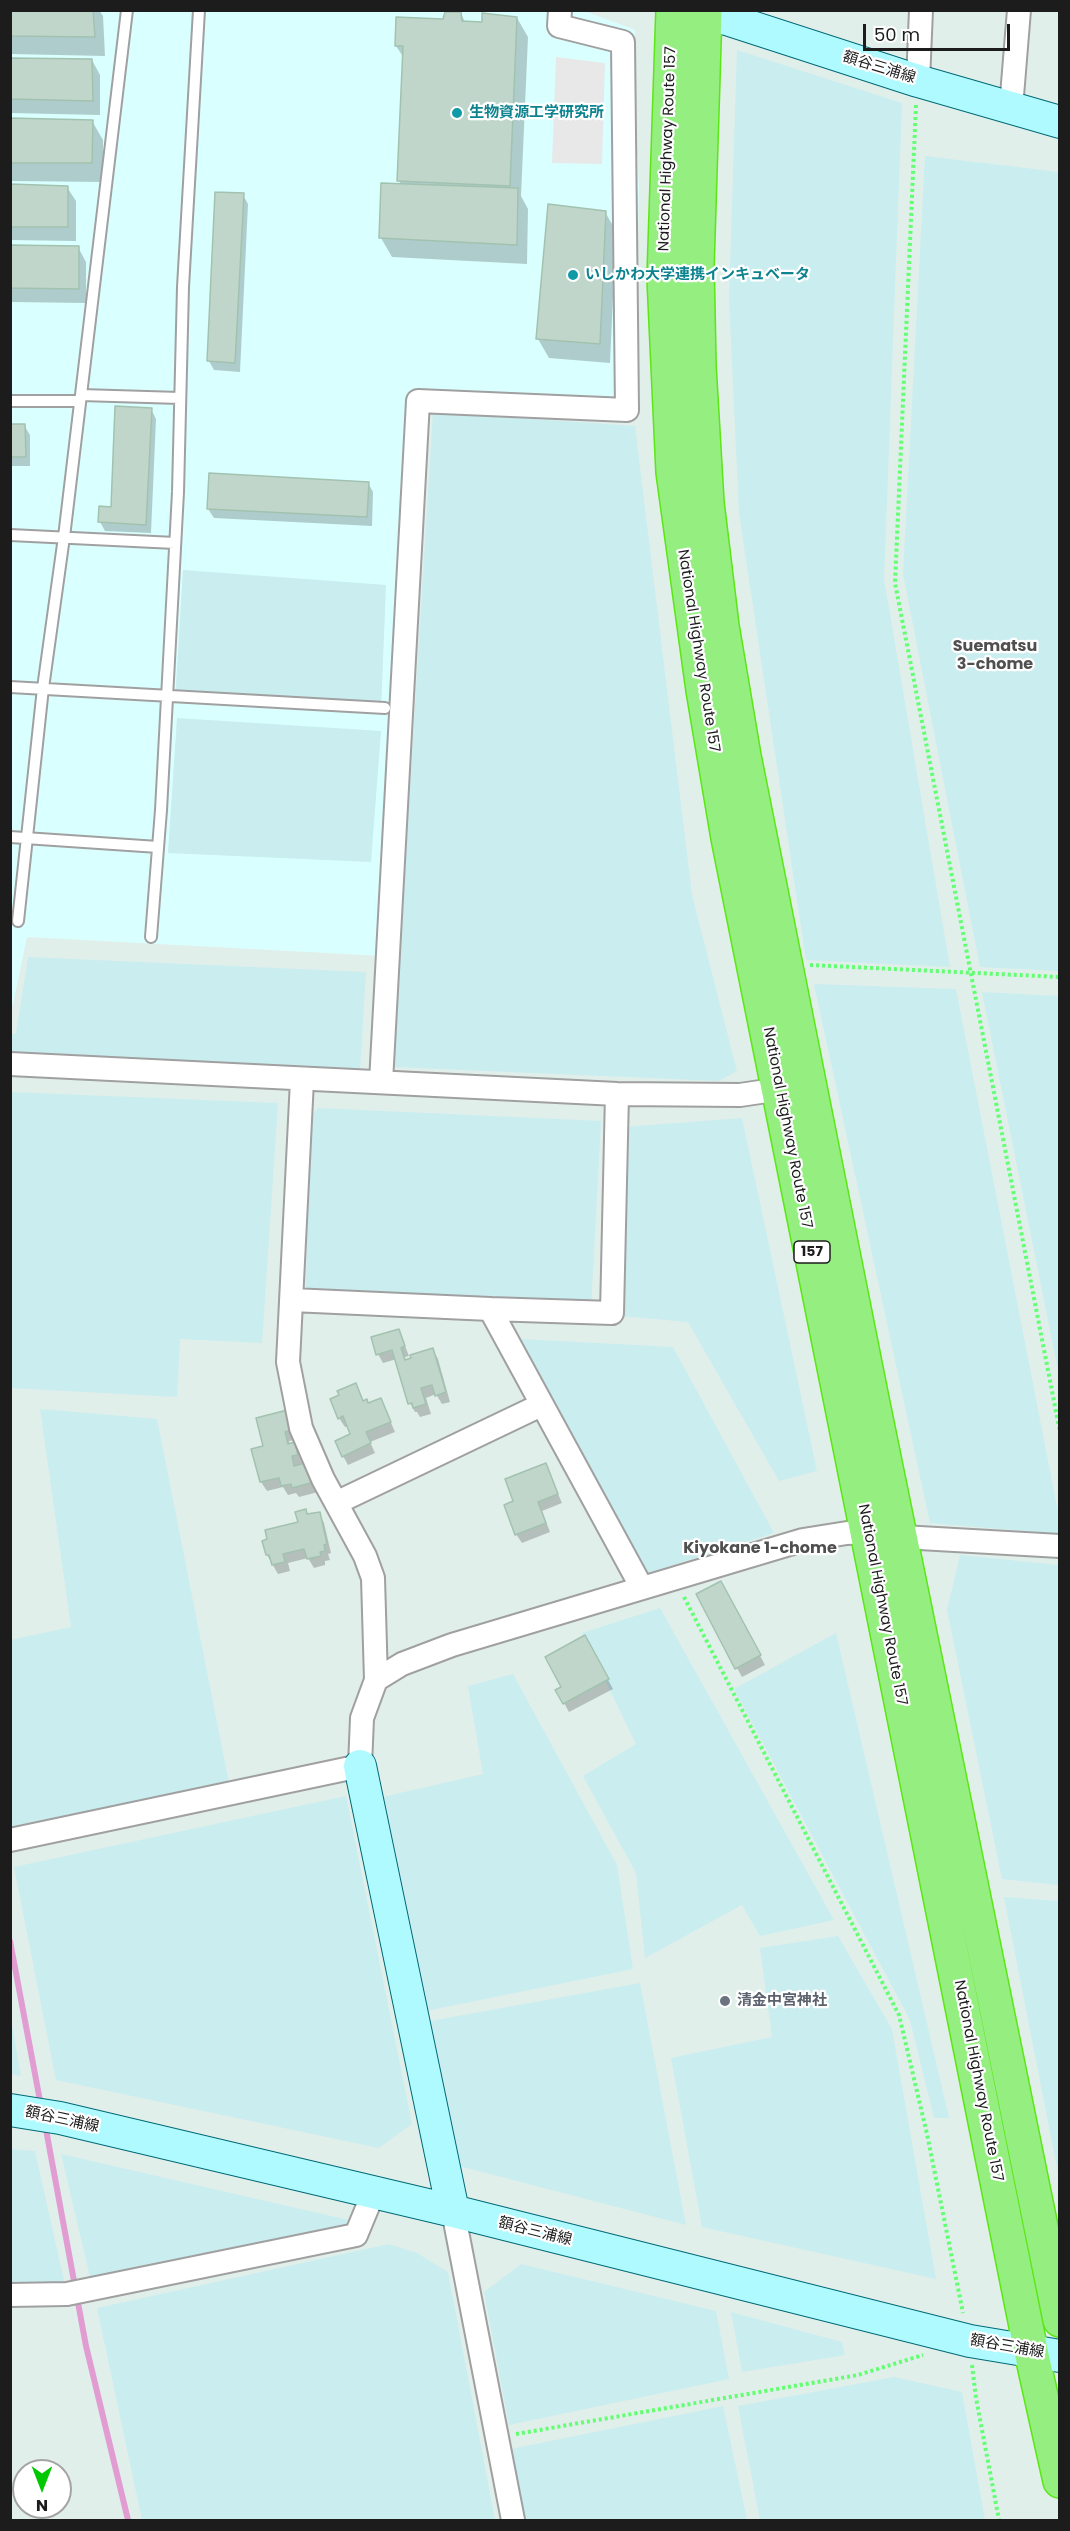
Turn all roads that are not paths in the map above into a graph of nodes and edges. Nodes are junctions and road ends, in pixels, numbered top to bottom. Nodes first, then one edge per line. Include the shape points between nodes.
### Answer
1 (127, 10) edge
2 (199, 10) edge
3 (560, 10) edge
4 (921, 10) edge
5 (1019, 10) edge
6 (696, 11) edge
7 (918, 81) junction
8 (1011, 108) junction
9 (1059, 122) edge
10 (81, 398) junction
11 (180, 398) junction
12 (10, 401) edge
13 (10, 535) edge
14 (64, 537) junction
15 (175, 543) junction
16 (10, 687) edge
17 (43, 688) junction
18 (166, 696) junction
19 (385, 708) dead end
20 (10, 837) edge
21 (27, 837) junction
22 (158, 847) junction
23 (18, 921) dead end
24 (151, 937) dead end
25 (10, 1064) edge
26 (302, 1080) junction
27 (381, 1082) junction
28 (780, 1089) junction
29 (617, 1094) junction
30 (292, 1300) junction
31 (490, 1309) junction
32 (541, 1405) junction
33 (336, 1503) junction
34 (868, 1532) junction
35 (902, 1537) junction
36 (1059, 1546) edge
37 (642, 1588) junction
38 (375, 1680) junction
39 (360, 1766) junction
40 (10, 1840) edge
41 (17, 2111) edge
42 (373, 2194) junction
43 (453, 2211) junction
44 (10, 2295) edge
45 (1059, 2320) edge
46 (1045, 2353) edge
47 (1059, 2481) edge
48 (513, 2520) edge

1 - 10 lane
2 - 11 lane
3 - 27 street via 559,26 623,42 627,411 418,401
4 - 7 street
5 - 8 street
6 - 7 main road, 額谷三浦線
6 - 28 highway, National Highway Route 157 / 157 via 664,278 673,472 728,838
6 - 35 highway, National Highway Route 157 / 157 via 699,366 715,577 736,709
7 - 8 main road, 額谷三浦線
8 - 9 main road, 額谷三浦線
10 - 11 lane
10 - 12 lane
10 - 14 lane
11 - 15 lane
13 - 14 lane
14 - 15 lane
14 - 17 lane
15 - 18 lane
16 - 17 lane
17 - 18 lane
17 - 21 lane
18 - 19 lane
18 - 22 lane
20 - 21 lane
21 - 22 lane
21 - 23 lane
22 - 24 lane
25 - 26 street
26 - 27 street
26 - 30 street
27 - 29 street
28 - 29 street via 740,1095
28 - 34 highway, National Highway Route 157 / 157
29 - 31 street via 612,1313
30 - 31 street
30 - 33 street via 288,1362 301,1428
31 - 32 street
32 - 33 street
32 - 37 street
33 - 38 street via 373,1578
34 - 35 street
34 - 37 street via 803,1540
34 - 46 highway, National Highway Route 157 / 157
35 - 36 street
35 - 45 highway, National Highway Route 157 / 157
37 - 38 street via 452,1645 402,1664
38 - 39 street via 362,1718
39 - 40 street
39 - 43 main road
41 - 42 main road, 額谷三浦線
42 - 43 main road, 額谷三浦線
42 - 44 street via 356,2235 67,2294
43 - 46 main road, 額谷三浦線 via 970,2341
43 - 48 street
46 - 47 highway, National Highway Route 157 / 157

